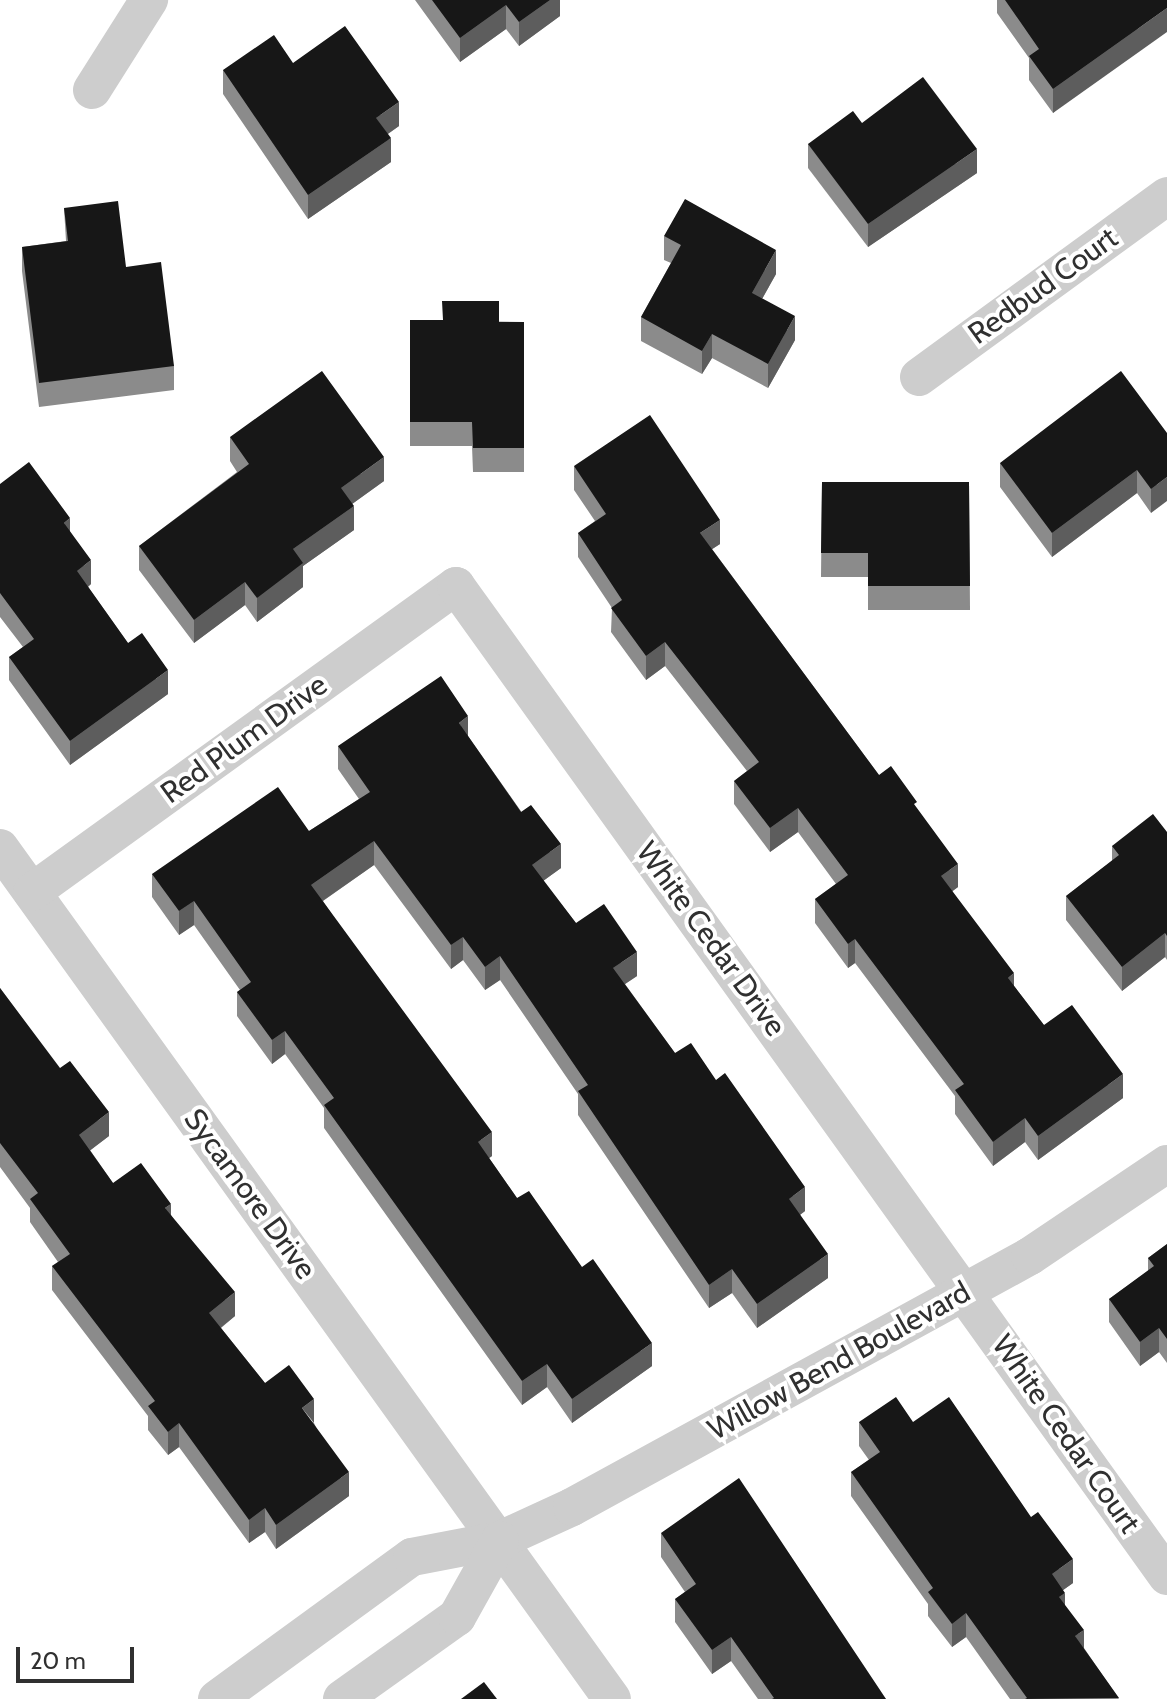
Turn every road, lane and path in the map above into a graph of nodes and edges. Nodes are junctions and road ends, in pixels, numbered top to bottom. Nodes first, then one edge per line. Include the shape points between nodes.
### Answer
1 (149, 0) edge
2 (92, 90) dead end
3 (1167, 196) edge
4 (919, 377) dead end
5 (456, 586) joint
6 (0, 848) edge
7 (32, 892) junction
8 (1167, 1164) edge
9 (965, 1292) junction
10 (500, 1540) junction
11 (1167, 1576) edge
12 (217, 1699) edge
13 (342, 1699) edge
14 (612, 1699) edge

1 - 2 street
3 - 4 street, Redbud Court
5 - 7 street, Red Plum Drive
5 - 9 street, White Cedar Drive
6 - 7 street, Sycamore Drive
7 - 10 street, Sycamore Drive
8 - 9 street, Willow Bend Boulevard via 1086,1221
9 - 10 street, Willow Bend Boulevard via 585,1500
9 - 11 street, White Cedar Court
10 - 12 street, Willow Bend Boulevard via 412,1557
10 - 13 street via 457,1617
10 - 14 street, Sycamore Drive

